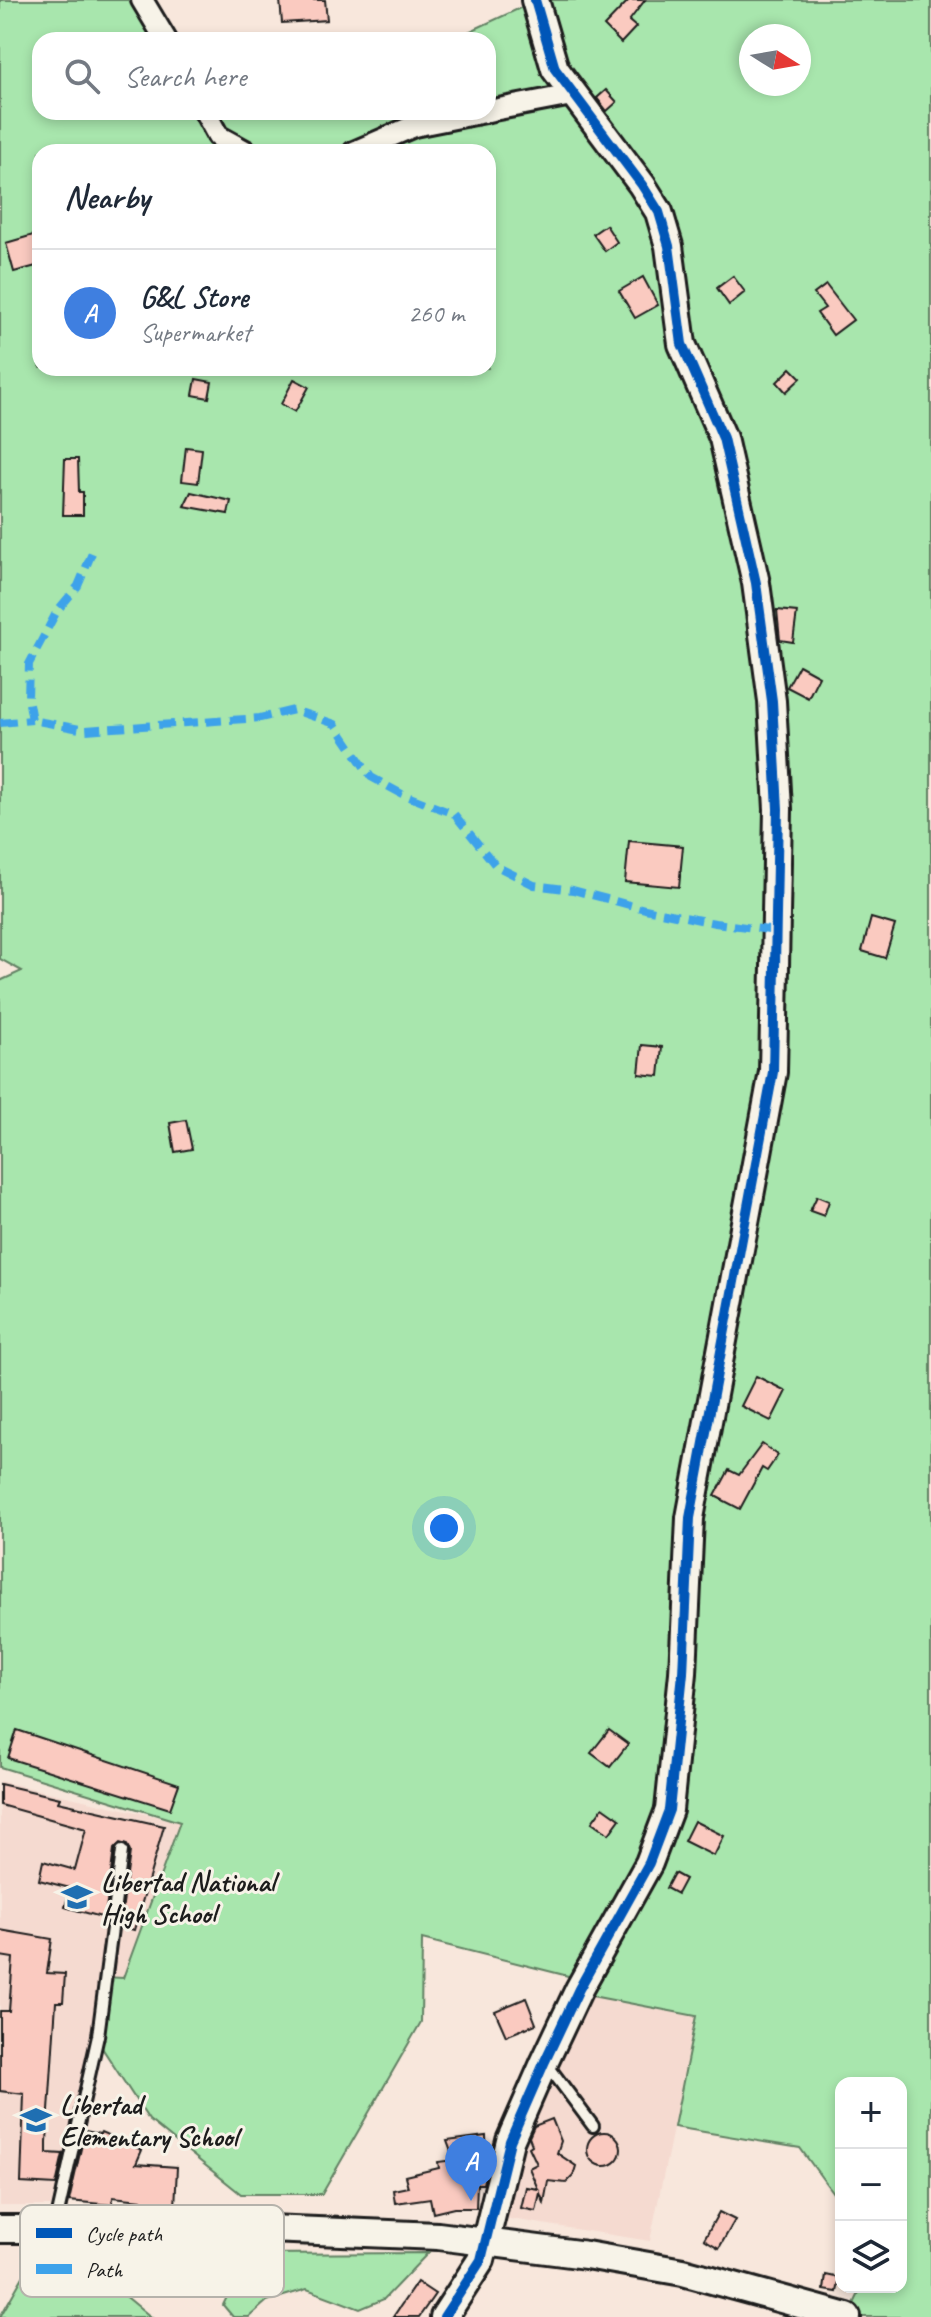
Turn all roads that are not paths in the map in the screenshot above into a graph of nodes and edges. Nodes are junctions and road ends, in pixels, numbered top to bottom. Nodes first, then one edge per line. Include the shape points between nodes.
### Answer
1 (142, 0) edge
2 (535, 0) edge
3 (161, 32) edge
4 (572, 95) junction
5 (496, 110) edge
6 (209, 120) edge
7 (445, 120) edge
8 (232, 144) edge
9 (372, 144) edge
10 (122, 1851) dead end
11 (545, 2061) junction
12 (593, 2126) dead end
13 (59, 2205) edge
14 (284, 2230) edge
15 (484, 2242) junction
16 (444, 2317) edge
17 (847, 2317) edge

1 - 3 street
2 - 4 street via 555,69
4 - 5 street
4 - 11 street via 659,212 669,246 682,344 723,438 756,583 772,701 777,931 773,1072 690,1518 683,1673 669,1810 649,1863
6 - 8 street via 218,136
7 - 9 street via 414,126
10 - 13 lane via 98,2036
11 - 12 lane
11 - 15 street via 510,2141
14 - 15 street
15 - 16 street via 481,2260
15 - 17 street via 683,2272

